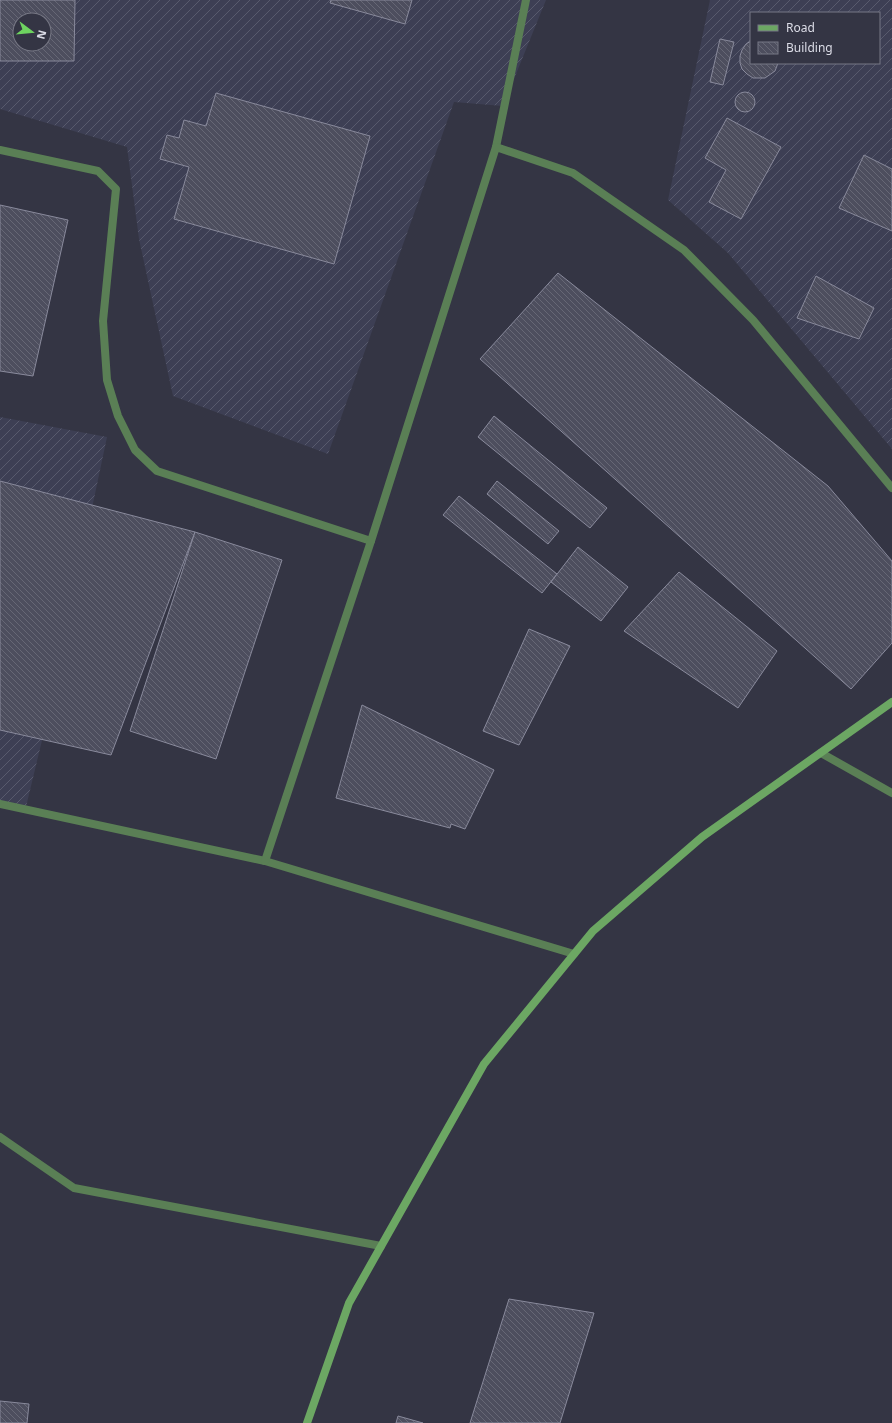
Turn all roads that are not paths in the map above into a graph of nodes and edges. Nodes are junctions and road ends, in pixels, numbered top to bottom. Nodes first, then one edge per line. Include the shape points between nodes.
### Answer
1 (526, 0) edge
2 (496, 147) junction
3 (0, 150) edge
4 (892, 488) edge
5 (371, 541) junction
6 (892, 702) edge
7 (821, 753) junction
8 (892, 793) edge
9 (0, 804) edge
10 (265, 861) junction
11 (574, 954) junction
12 (0, 1137) edge
13 (381, 1246) junction
14 (307, 1423) edge

1 - 2 street
2 - 4 street via 573,173 684,250 754,320
2 - 5 street
3 - 5 street via 98,171 116,189 103,328 107,380 118,416 134,450 157,471
5 - 10 street
6 - 7 main road
7 - 8 street
7 - 11 main road via 702,837 593,931
9 - 10 street
10 - 11 street
11 - 13 main road via 484,1064
12 - 13 street via 74,1188
13 - 14 main road via 349,1303

